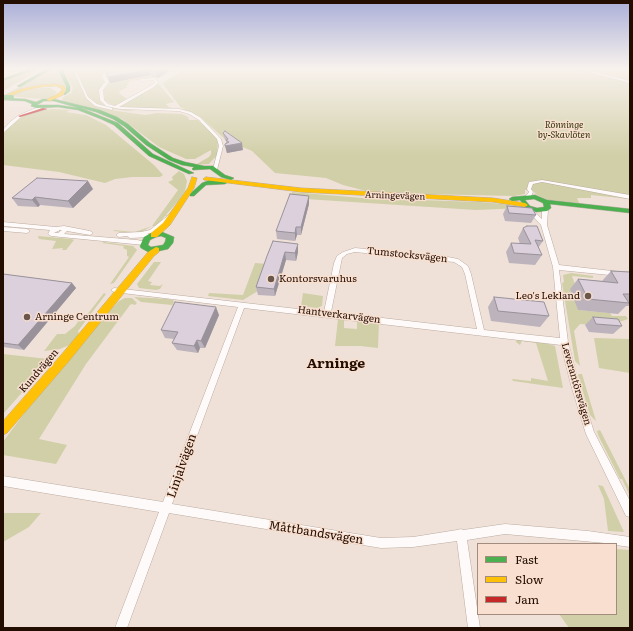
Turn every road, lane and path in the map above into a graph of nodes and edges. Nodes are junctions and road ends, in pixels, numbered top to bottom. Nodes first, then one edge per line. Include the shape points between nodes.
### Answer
1 (55, 97) edge
2 (57, 97) edge
3 (87, 97) edge
4 (102, 97) edge
5 (133, 97) edge
6 (7, 98) edge
7 (45, 103) junction
8 (116, 107) junction
9 (67, 108) junction
10 (151, 109) junction
11 (145, 110) dead end
12 (141, 111) junction
13 (18, 116) junction
14 (3, 126) edge
15 (3, 132) edge
16 (218, 158) junction
17 (163, 162) junction
18 (210, 169) junction
19 (193, 176) junction
20 (205, 179) junction
21 (235, 182) junction
22 (292, 189) junction
23 (190, 194) junction
24 (630, 197) edge
25 (527, 200) junction
26 (545, 205) junction
27 (630, 211) edge
28 (173, 214) junction
29 (3, 224) edge
30 (544, 226) junction
31 (3, 229) edge
32 (65, 229) junction
33 (53, 231) junction
34 (59, 235) junction
35 (119, 235) junction
36 (168, 235) junction
37 (149, 241) junction
38 (156, 250) junction
39 (556, 267) junction
40 (630, 275) edge
41 (118, 290) junction
42 (242, 304) junction
43 (327, 314) junction
44 (482, 332) junction
45 (564, 342) junction
46 (3, 429) edge
47 (3, 481) edge
48 (167, 508) junction
49 (630, 512) edge
50 (461, 534) junction
51 (630, 542) edge
52 (121, 628) edge
53 (474, 628) edge

1 - 7 main road
2 - 7 main road
3 - 12 street via 96,105 109,109
4 - 8 street via 107,104
5 - 8 street
6 - 7 main road, Arningevägen
6 - 13 main road via 26,104
7 - 9 main road, Arningevägen
7 - 13 street
7 - 13 street
7 - 18 main road, Arningevägen via 82,107 108,115 126,125 168,158
8 - 12 street
9 - 13 main road via 47,108
9 - 17 main road, Arningevägen via 92,113 110,121 146,152
10 - 11 street
10 - 12 street
10 - 16 street via 179,110 200,119 219,139 221,146
13 - 14 street
13 - 15 street
16 - 18 street
16 - 18 street
17 - 19 main road, Arningevägen
17 - 23 main road via 186,175
18 - 19 main road via 195,170
18 - 20 main road, Kundvägen via 214,176
18 - 22 main road, Arningevägen via 222,176
19 - 20 main road, Arningevägen
19 - 23 main road, Kundvägen
20 - 21 main road, Arningevägen
20 - 23 main road, Kundvägen
21 - 22 main road, Arningevägen
21 - 23 main road, Kundvägen via 210,182
22 - 25 main road, Arningevägen via 374,195
23 - 28 main road, Kundvägen
23 - 36 main road, Kundvägen via 168,230
24 - 25 street via 542,181 531,183
25 - 26 street
25 - 26 main road, Arningevägen via 536,210
25 - 30 street, Leverantörsvägen
26 - 27 main road
26 - 30 street, Leverantörsvägen
28 - 35 street, Kundvägen via 152,230 133,235
28 - 37 main road, Kundvägen via 166,225
29 - 33 street
30 - 39 street, Leverantörsvägen
31 - 33 street
32 - 33 street
32 - 34 street
32 - 35 street
33 - 34 street via 54,236
34 - 37 street
35 - 37 street
36 - 37 main road via 162,234
36 - 38 main road, Kundvägen via 168,244
37 - 38 main road
37 - 41 main road, Kundvägen
38 - 41 main road, Kundvägen
39 - 40 street
39 - 45 street, Leverantörsvägen
41 - 42 street, Hantverkarvägen
41 - 46 main road, Kundvägen via 65,358
42 - 43 street, Hantverkarvägen
42 - 48 street, Linjalvägen
43 - 44 street, Hantverkarvägen
43 - 44 street, Tumstocksvägen via 337,263 339,257 345,253 355,250 443,258 456,260 465,266
44 - 45 street, Hantverkarvägen
45 - 49 street, Leverantörsvägen via 590,434
47 - 48 street, Måttbandsvägen
48 - 50 street, Måttbandsvägen via 381,543 413,542
48 - 52 street, Linjalvägen
50 - 51 street, Måttbandsvägen via 505,529
50 - 53 street

